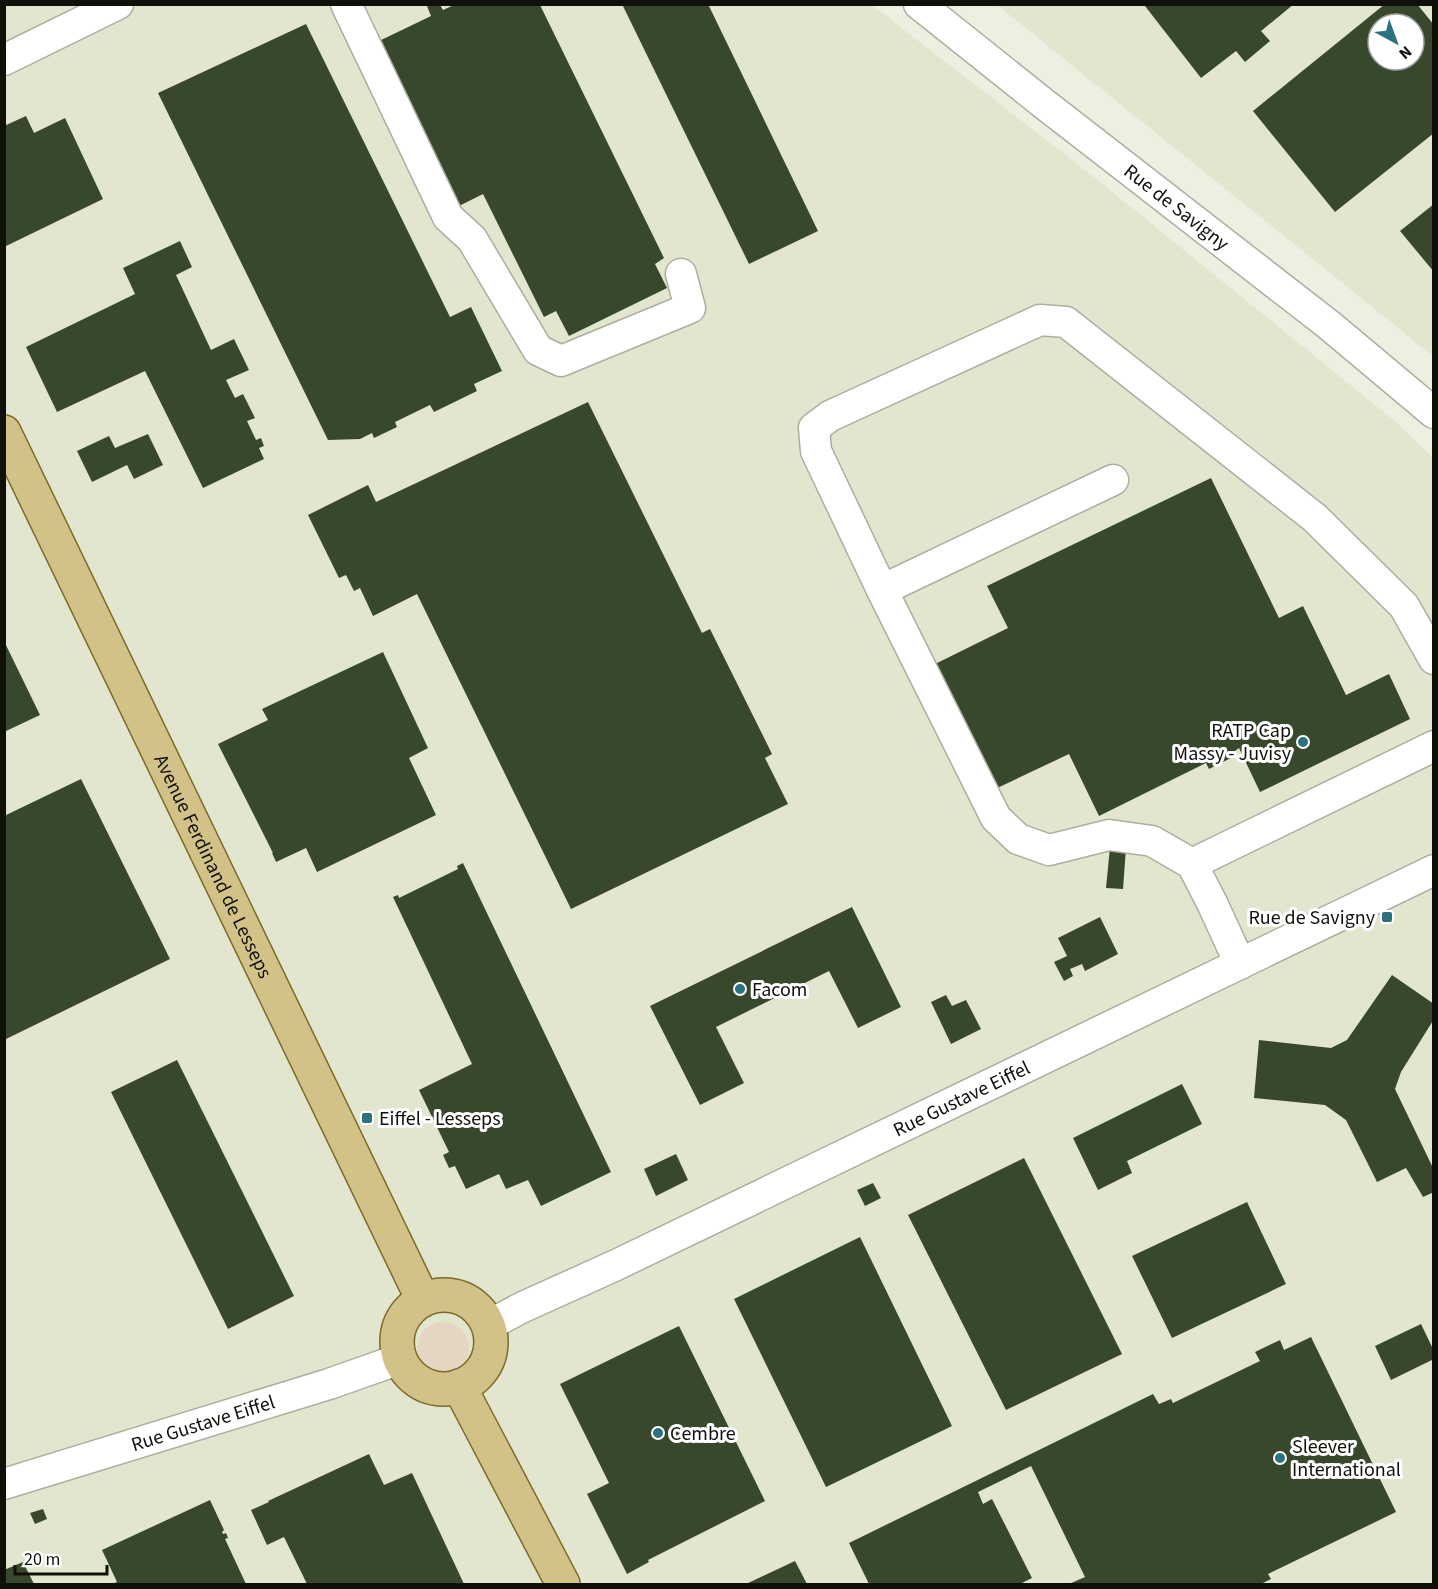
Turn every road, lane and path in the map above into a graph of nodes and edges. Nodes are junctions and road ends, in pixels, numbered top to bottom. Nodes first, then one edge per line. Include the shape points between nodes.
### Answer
1 (118, 4) edge
2 (346, 4) edge
3 (919, 4) edge
4 (4, 60) edge
5 (681, 274) dead end
6 (1434, 413) edge
7 (4, 432) edge
8 (1113, 480) dead end
9 (882, 590) junction
10 (1434, 659) edge
11 (1434, 746) edge
12 (1192, 864) junction
13 (1434, 870) edge
14 (1240, 964) junction
15 (423, 1300) junction
16 (489, 1325) junction
17 (400, 1359) junction
18 (459, 1386) junction
19 (4, 1484) edge
20 (563, 1584) edge

1 - 4 street
2 - 5 street via 448,217 472,239 538,350 561,361 690,308
3 - 6 street, Rue de Savigny via 1329,325
7 - 15 main road, Avenue Ferdinand de Lesseps
8 - 9 street
9 - 10 street via 816,451 814,428 830,416 1040,320 1066,322 1315,518 1404,606
9 - 12 street via 996,818 1018,839 1049,850 1109,835 1152,841
11 - 12 street
12 - 14 street
13 - 14 street, Rue Gustave Eiffel
14 - 16 street, Rue Gustave Eiffel
15 - 16 main road via 435,1295 461,1298 482,1313
15 - 17 main road via 403,1319 398,1332
16 - 18 main road via 491,1350 487,1362 480,1373
17 - 18 main road via 407,1371 431,1387
17 - 19 street, Rue Gustave Eiffel
18 - 20 main road

